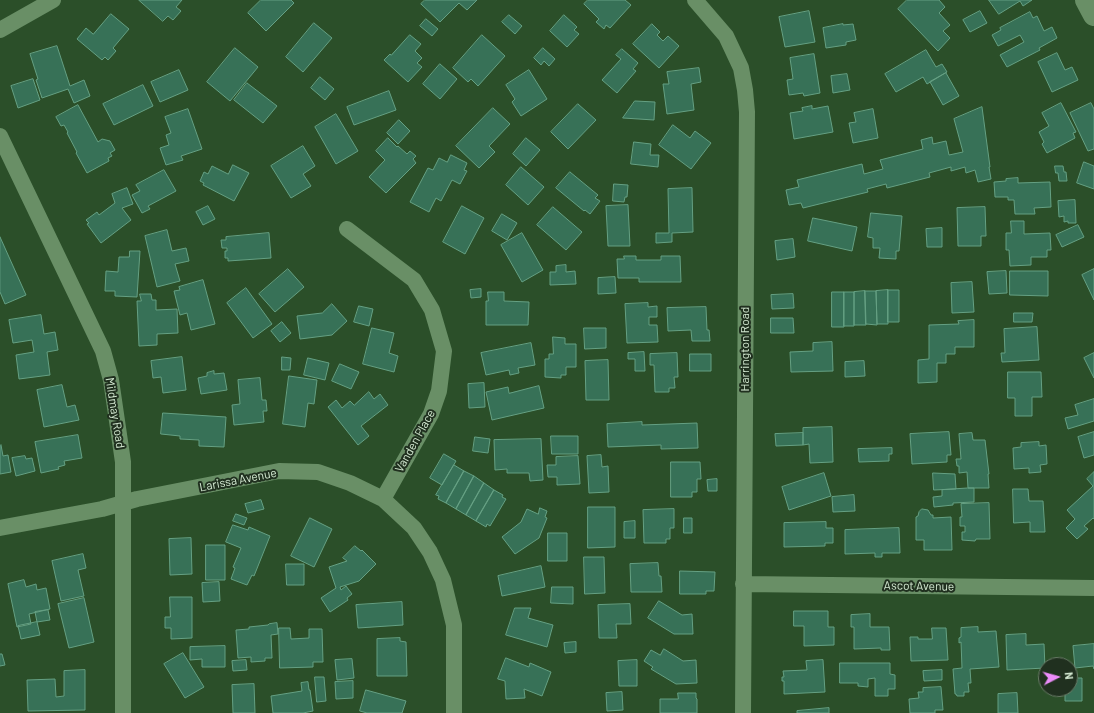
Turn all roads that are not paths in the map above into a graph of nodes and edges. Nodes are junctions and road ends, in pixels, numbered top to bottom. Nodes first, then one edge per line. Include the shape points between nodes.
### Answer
1 (53, 0) edge
2 (695, 0) edge
3 (1086, 0) edge
4 (1094, 15) edge
5 (0, 30) edge
6 (0, 136) edge
7 (347, 229) dead end
8 (383, 499) junction
9 (124, 503) junction
10 (0, 528) edge
11 (743, 584) junction
12 (1094, 588) edge
13 (123, 713) edge
14 (454, 713) edge
15 (743, 713) edge

1 - 5 street
2 - 11 street, Harrington Road via 726,36 741,68 745,90 747,120
3 - 4 main road
6 - 9 street, Mildmay Road via 103,351 118,421
7 - 8 street, Vanden Place via 414,280 432,310 444,351 439,391 431,414
8 - 9 street, Larissa Avenue via 350,482 318,472 279,471
8 - 14 street, Larissa Avenue via 414,528 430,552 443,580 454,625
9 - 10 street, Larissa Avenue
9 - 13 street, Mildmay Road
11 - 12 street, Ascot Avenue
11 - 15 street, Harrington Road

